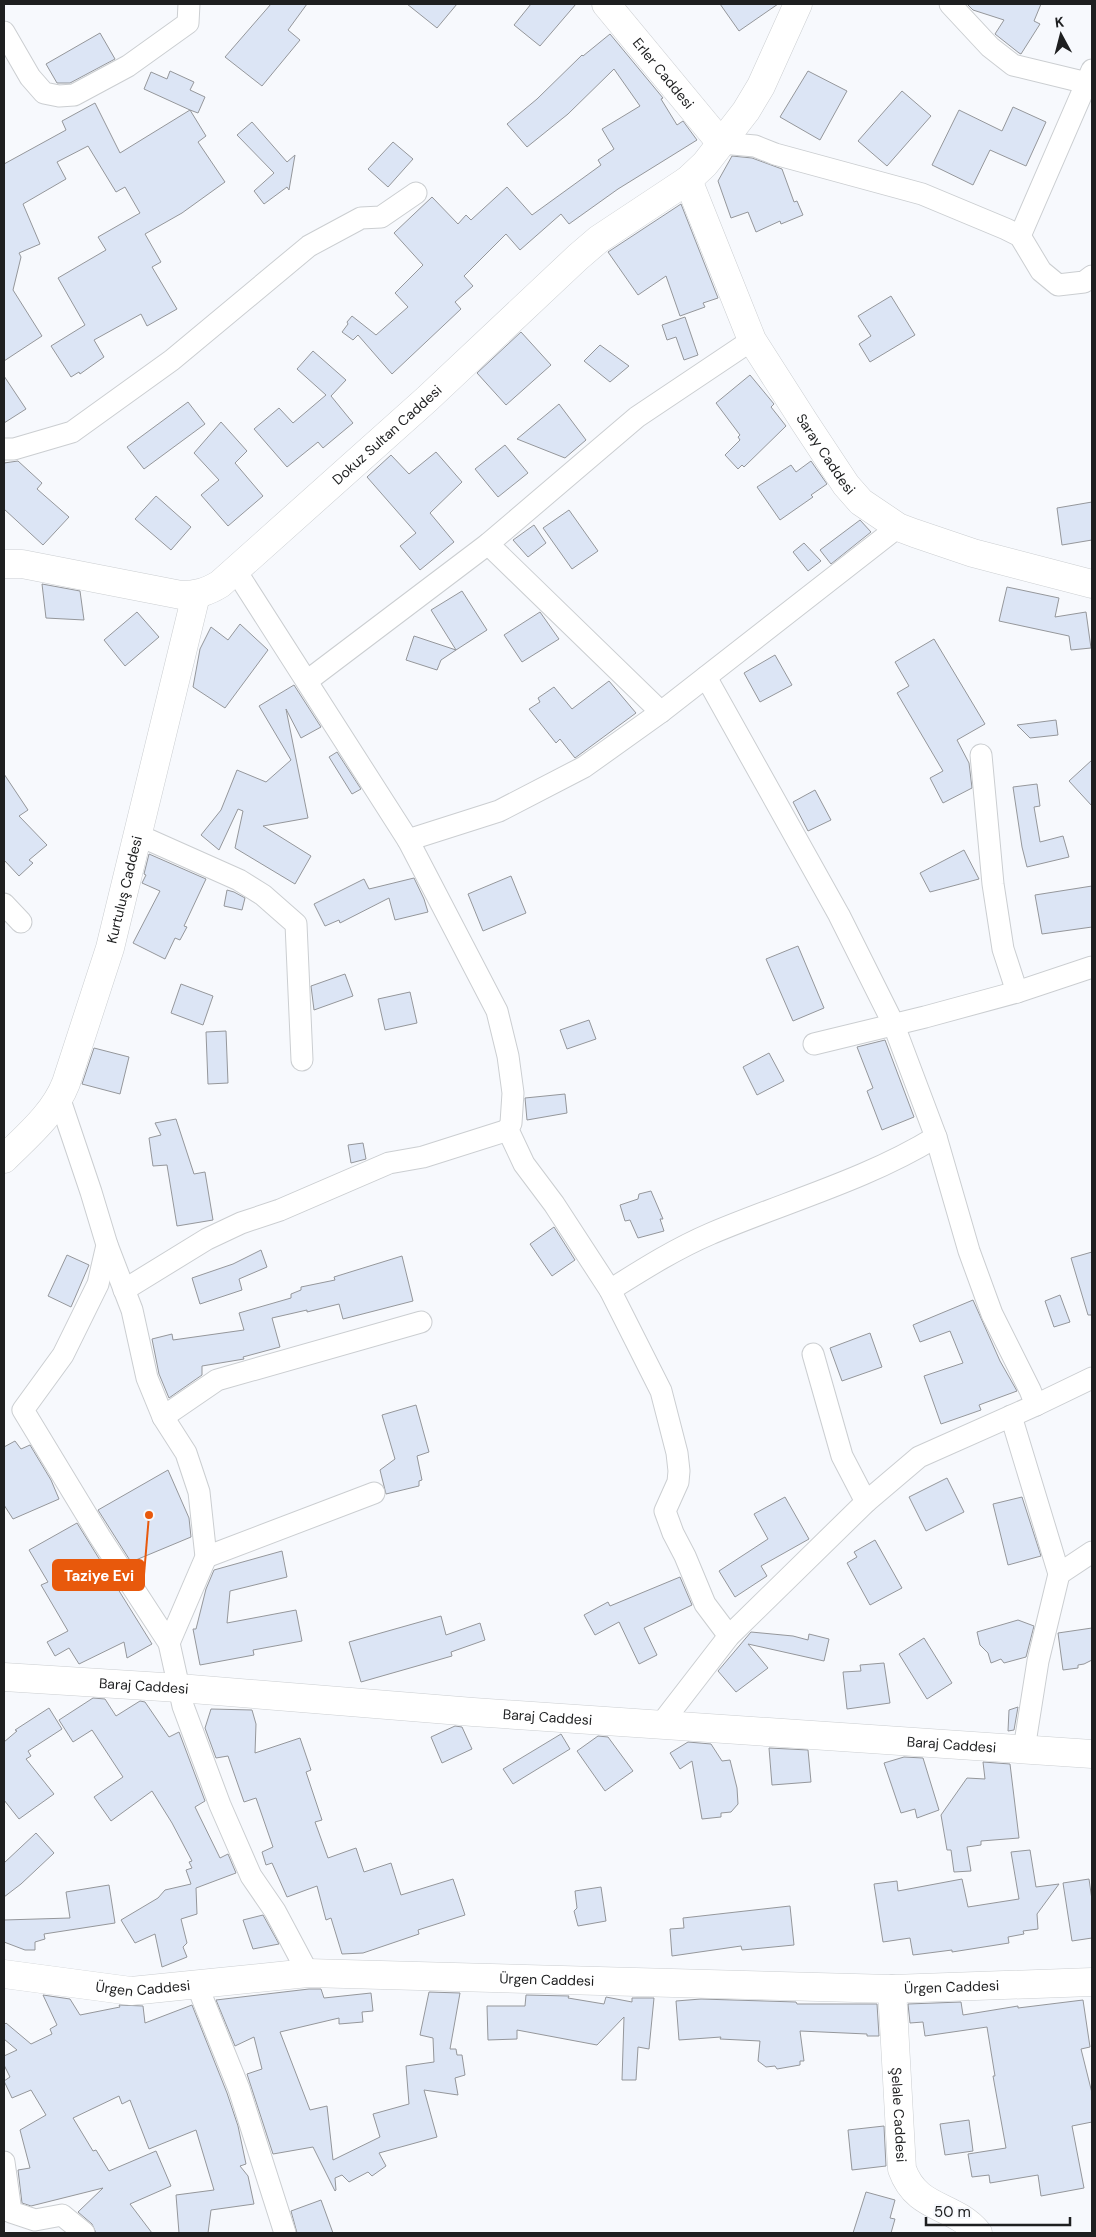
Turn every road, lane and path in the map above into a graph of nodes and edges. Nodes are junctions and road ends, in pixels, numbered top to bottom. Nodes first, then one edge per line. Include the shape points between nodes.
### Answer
1 (189, 4) edge
2 (606, 4) edge
3 (798, 4) edge
4 (950, 4) edge
5 (4, 32) edge
6 (1090, 77) edge
7 (721, 143) junction
8 (688, 180) junction
9 (416, 193) dead end
10 (1020, 236) junction
11 (1092, 276) edge
12 (752, 340) junction
13 (4, 449) edge
14 (898, 527) junction
15 (488, 544) junction
16 (4, 564) edge
17 (236, 571) junction
18 (1092, 584) edge
19 (196, 595) junction
20 (706, 677) junction
21 (307, 681) junction
22 (661, 712) junction
23 (982, 755) dead end
24 (138, 835) junction
25 (408, 840) junction
26 (4, 904) edge
27 (21, 922) dead end
28 (1092, 968) edge
29 (1017, 992) junction
30 (893, 1023) junction
31 (814, 1044) dead end
32 (302, 1060) dead end
33 (60, 1100) junction
34 (508, 1130) junction
35 (936, 1137) junction
36 (4, 1159) edge
37 (107, 1245) junction
38 (124, 1290) junction
39 (610, 1290) junction
40 (421, 1322) dead end
41 (813, 1354) dead end
42 (1092, 1378) edge
43 (1036, 1406) junction
44 (1011, 1416) junction
45 (162, 1417) junction
46 (374, 1493) dead end
47 (866, 1502) junction
48 (1092, 1552) edge
49 (206, 1557) junction
50 (1059, 1574) junction
51 (729, 1636) junction
52 (169, 1643) junction
53 (4, 1677) edge
54 (179, 1688) junction
55 (661, 1724) junction
56 (1024, 1749) junction
57 (1092, 1754) edge
58 (308, 1973) junction
59 (4, 1974) edge
60 (1092, 1982) edge
61 (197, 1985) junction
62 (892, 1989) junction
63 (4, 2162) edge
64 (7, 2214) edge
65 (84, 2233) edge
66 (285, 2233) edge
67 (978, 2233) edge

1 - 5 street via 188,23 128,66 74,95 44,93 30,78
2 - 7 street, Erler Caddesi
3 - 7 street, Dokuz Sultan Caddesi via 761,86
4 - 6 street via 990,48 1013,65
6 - 10 street
7 - 8 street, Dokuz Sultan Caddesi
7 - 10 street via 755,146 922,194
8 - 12 street, Saray Caddesi
8 - 17 street, Dokuz Sultan Caddesi via 599,239 578,257 428,399
9 - 13 street via 381,217 360,218 309,246 172,360 72,432
10 - 11 street via 1041,271 1058,285 1084,282
12 - 14 street, Saray Caddesi via 846,485 862,502
12 - 15 street via 637,417
14 - 18 street, Saray Caddesi via 973,553
14 - 20 street
15 - 21 street
15 - 22 street
16 - 19 street via 22,564 181,595
17 - 19 street, Dokuz Sultan Caddesi via 209,591
17 - 21 street
19 - 24 street, Kurtuluş Caddesi
20 - 22 street
20 - 30 street via 835,907
21 - 25 street
22 - 25 street via 584,767 499,811
23 - 29 street via 994,893 1003,949
24 - 32 street via 239,880 263,894 296,924
24 - 33 street, Kurtuluş Caddesi via 110,948
25 - 34 street via 497,1011 513,1093
26 - 27 street
28 - 29 street
29 - 30 street
30 - 31 street
30 - 35 street
33 - 36 street, Kurtuluş Caddesi
33 - 37 street
34 - 38 street via 423,1157 389,1163 280,1210 241,1223 207,1239
34 - 39 street via 524,1164
35 - 39 street via 881,1166 708,1235
35 - 43 street via 969,1252 992,1314
37 - 38 street
37 - 52 street via 98,1284 63,1355 23,1410 95,1530
38 - 45 street via 132,1310 146,1378
39 - 51 street via 661,1391 674,1437 678,1482 665,1511 705,1604
40 - 45 street via 217,1380
41 - 47 street via 842,1456
42 - 43 street
43 - 44 street
44 - 47 street via 919,1457
44 - 50 street
45 - 49 street via 186,1453 199,1492
46 - 49 street
47 - 51 street
48 - 50 street
49 - 52 street
50 - 56 street via 1038,1661
51 - 55 street
52 - 54 street
53 - 54 street, Baraj Caddesi
54 - 55 street, Baraj Caddesi
54 - 58 street via 220,1805 251,1876 275,1911
55 - 56 street, Baraj Caddesi
56 - 57 street, Baraj Caddesi
58 - 61 street, Ürgen Caddesi
58 - 62 street, Ürgen Caddesi
59 - 61 street, Ürgen Caddesi via 131,1991
60 - 62 street, Ürgen Caddesi
61 - 66 street via 239,2089
62 - 67 street, Şelale Caddesi via 902,2169 920,2197 960,2217
63 - 64 street
64 - 65 street via 35,2220 62,2216

